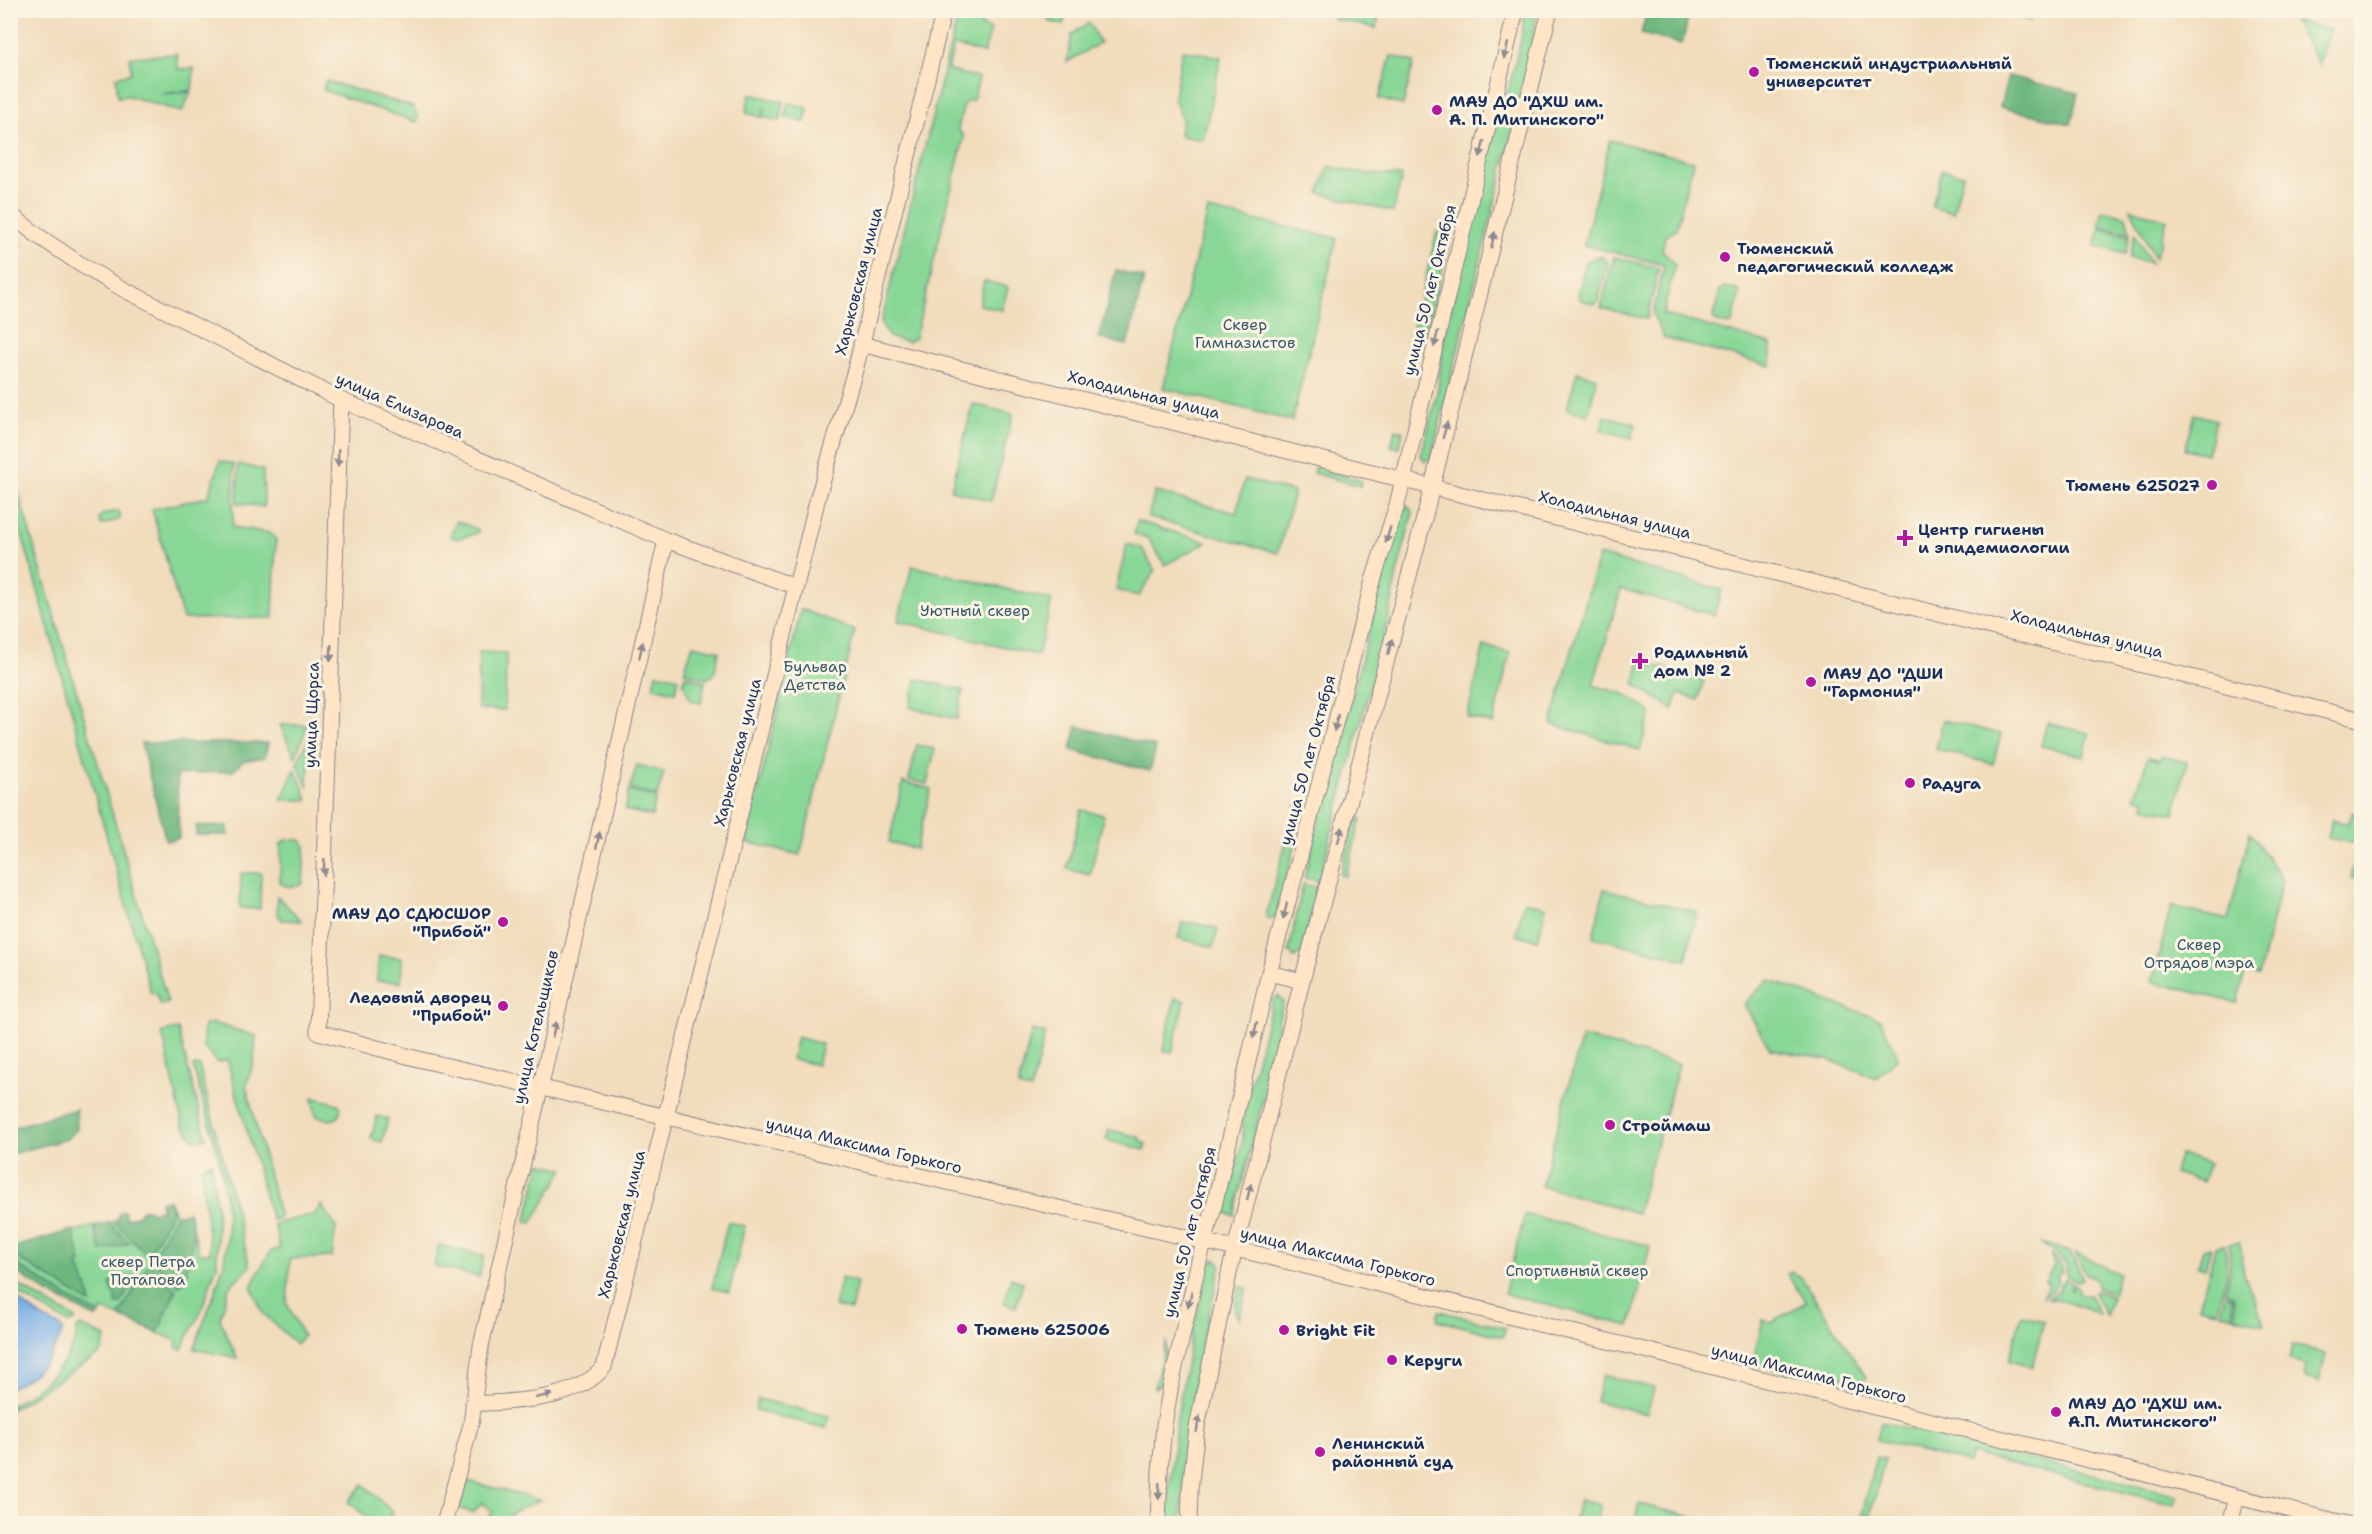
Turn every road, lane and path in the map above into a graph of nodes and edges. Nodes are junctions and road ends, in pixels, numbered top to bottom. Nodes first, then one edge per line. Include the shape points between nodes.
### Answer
1 (945, 10) edge
2 (1516, 10) edge
3 (1550, 10) edge
4 (1496, 92) junction
5 (1528, 99) junction
6 (10, 214) edge
7 (861, 344) junction
8 (341, 400) junction
9 (1403, 478) junction
10 (1431, 486) junction
11 (666, 540) junction
12 (796, 587) junction
13 (2361, 720) edge
14 (1269, 973) junction
15 (1302, 981) junction
16 (318, 1032) joint
17 (541, 1087) junction
18 (666, 1115) junction
19 (1205, 1242) junction
20 (1235, 1249) junction
21 (473, 1404) junction
22 (2237, 1497) junction
23 (444, 1524) edge
24 (1158, 1524) edge
25 (1189, 1524) edge
26 (2230, 1524) edge
27 (2347, 1524) edge

1 - 7 street, Харьковская улица
2 -> 4 street, улица 50 лет Октября
3 - 5 street
4 - 5 street via 1497,100 1508,109 1516,109
4 -> 9 street, улица 50 лет Октября
10 -> 5 street
6 - 8 street, улица Елизарова via 37,236 123,289
7 - 9 street, Холодильная улица
7 - 12 street, Харьковская улица
8 - 11 street, улица Елизарова
8 -> 16 street, улица Щорса
9 - 10 street, Холодильная улица
9 -> 14 street, улица 50 лет Октября
10 - 13 street, Холодильная улица
15 -> 10 street
11 - 12 street, улица Елизарова
17 -> 11 street, улица Котельщиков
12 - 18 street, Харьковская улица
14 - 15 street
14 -> 19 street, улица 50 лет Октября
20 -> 15 street
16 - 17 street, улица Максима Горького
17 - 18 street, улица Максима Горького
17 - 21 street, улица Котельщиков via 481,1346
18 - 19 street, улица Максима Горького
21 -> 18 street, Харьковская улица via 526,1400 579,1387 594,1379 604,1367
19 - 20 street, улица Максима Горького
19 -> 24 street, улица 50 лет Октября via 1171,1385
20 - 22 street, улица Максима Горького
25 -> 20 street via 1197,1427
21 - 23 street, улица Котельщиков
22 - 26 street
22 - 27 street, улица Максима Горького

